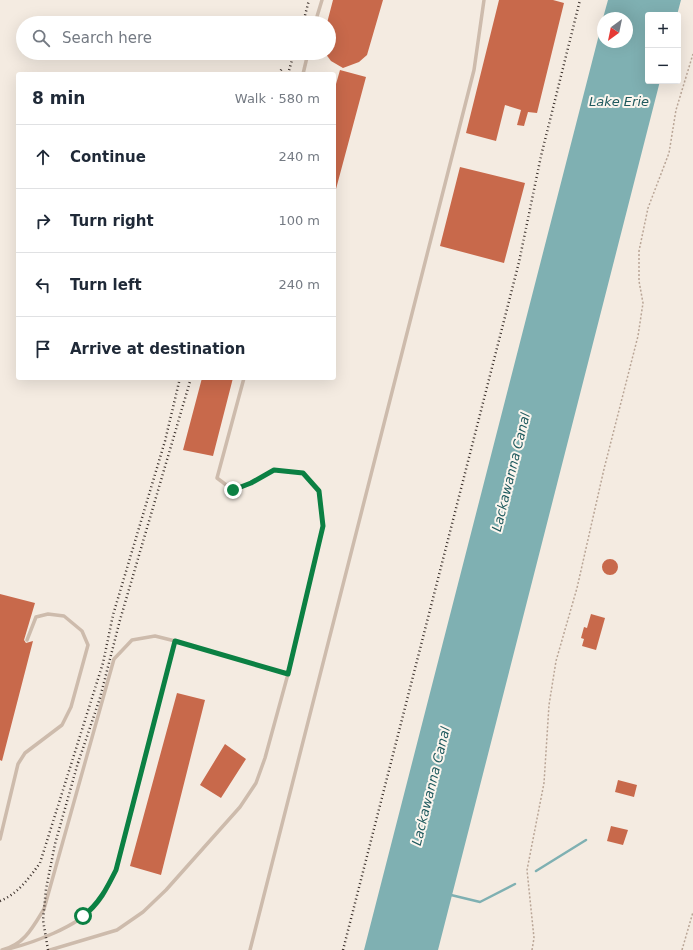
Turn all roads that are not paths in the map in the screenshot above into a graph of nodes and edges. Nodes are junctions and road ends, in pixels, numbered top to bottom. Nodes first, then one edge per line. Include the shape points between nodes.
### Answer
1 (322, 0) edge
2 (484, 0) edge
3 (317, 16) edge
4 (306, 60) edge
5 (303, 72) edge
6 (243, 380) edge
7 (27, 640) dead end
8 (175, 641) junction
9 (288, 674) junction
10 (0, 839) edge
11 (8, 949) junction
12 (2, 950) edge
13 (50, 950) edge
14 (250, 950) edge

1 - 3 lane
2 - 14 lane via 474,70
4 - 5 lane
6 - 9 lane via 217,478 233,490 274,470 303,473 319,491 323,526
7 - 10 lane via 36,617 48,614 64,616 82,631 88,645 71,707 62,725 25,753 18,764
8 - 9 lane
8 - 11 lane via 116,870 107,889 94,908 83,916 46,937
8 - 11 lane via 155,636 132,640 114,659 44,909 24,939
9 - 13 lane via 256,783 240,807 143,912 117,930
11 - 12 lane

